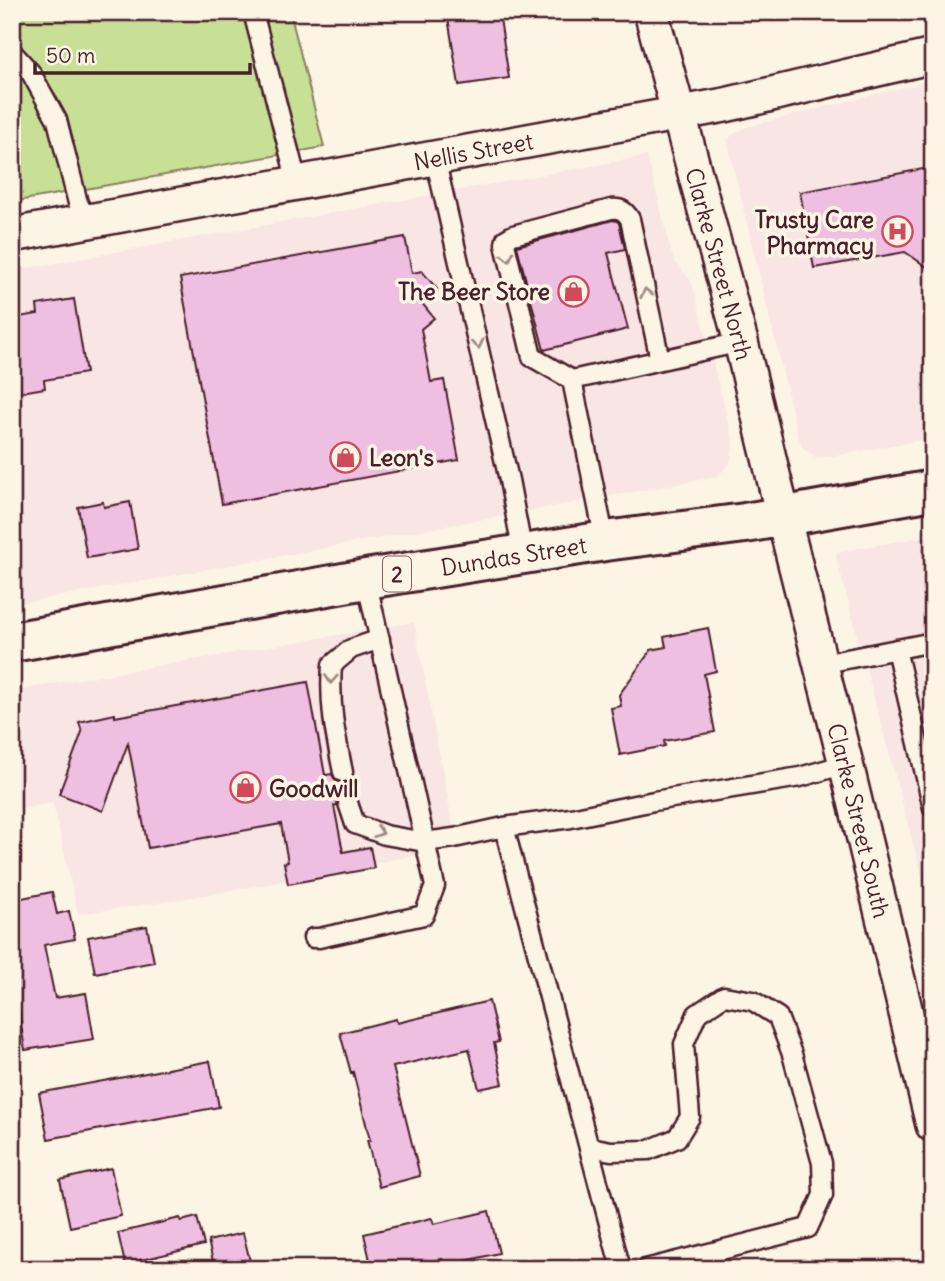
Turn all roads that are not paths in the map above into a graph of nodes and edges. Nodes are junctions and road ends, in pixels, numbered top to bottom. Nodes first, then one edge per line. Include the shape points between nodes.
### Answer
1 (253, 12) edge
2 (651, 12) edge
3 (12, 52) edge
4 (933, 56) edge
5 (679, 114) junction
6 (435, 158) junction
7 (298, 182) junction
8 (88, 221) junction
9 (12, 235) edge
10 (741, 342) junction
11 (660, 359) junction
12 (572, 380) junction
13 (933, 489) edge
14 (783, 516) junction
15 (605, 541) junction
16 (523, 554) junction
17 (366, 579) junction
18 (380, 639) junction
19 (12, 642) edge
20 (933, 642) edge
21 (895, 649) junction
22 (821, 664) junction
23 (846, 764) junction
24 (342, 772) dead end
25 (348, 803) dead end
26 (933, 807) edge
27 (504, 827) junction
28 (425, 842) junction
29 (313, 937) dead end
30 (931, 1114) edge
31 (590, 1147) junction
32 (621, 1269) edge
33 (646, 1269) edge

1 - 7 lane
2 - 5 street, Clarke Street North
3 - 8 lane via 31,73 57,120 78,203
4 - 5 street, Nellis Street
5 - 6 street, Nellis Street
5 - 10 street, Clarke Street North
6 - 7 street, Nellis Street
6 -> 16 lane
7 - 8 street, Nellis Street
8 - 9 street, Nellis Street
10 - 11 lane
10 - 14 street, Clarke Street North
11 - 12 lane
11 -> 12 lane via 629,219 618,208 611,209 506,239 533,357
12 - 15 lane
13 - 14 main road, Dundas Street / 2
14 - 15 main road, Dundas Street / 2
14 - 22 street, Clarke Street South
15 - 16 main road, Dundas Street / 2
16 - 17 main road, Dundas Street / 2
17 - 18 lane
17 - 19 main road, Dundas Street / 2
18 -> 24 lane via 351,649 332,665 331,711
18 - 28 lane
20 - 21 lane
21 - 22 lane
21 - 26 lane
22 - 23 street, Clarke Street South
23 - 27 lane
23 - 30 street, Clarke Street South
25 -> 28 lane via 355,824
27 - 28 lane
27 - 31 lane
28 - 29 lane via 435,886 424,915
31 - 32 lane
31 - 33 lane via 649,1150 677,1138 690,1117 684,1044 697,1014 724,996 753,1001 778,1017 822,1163 823,1195 808,1228

